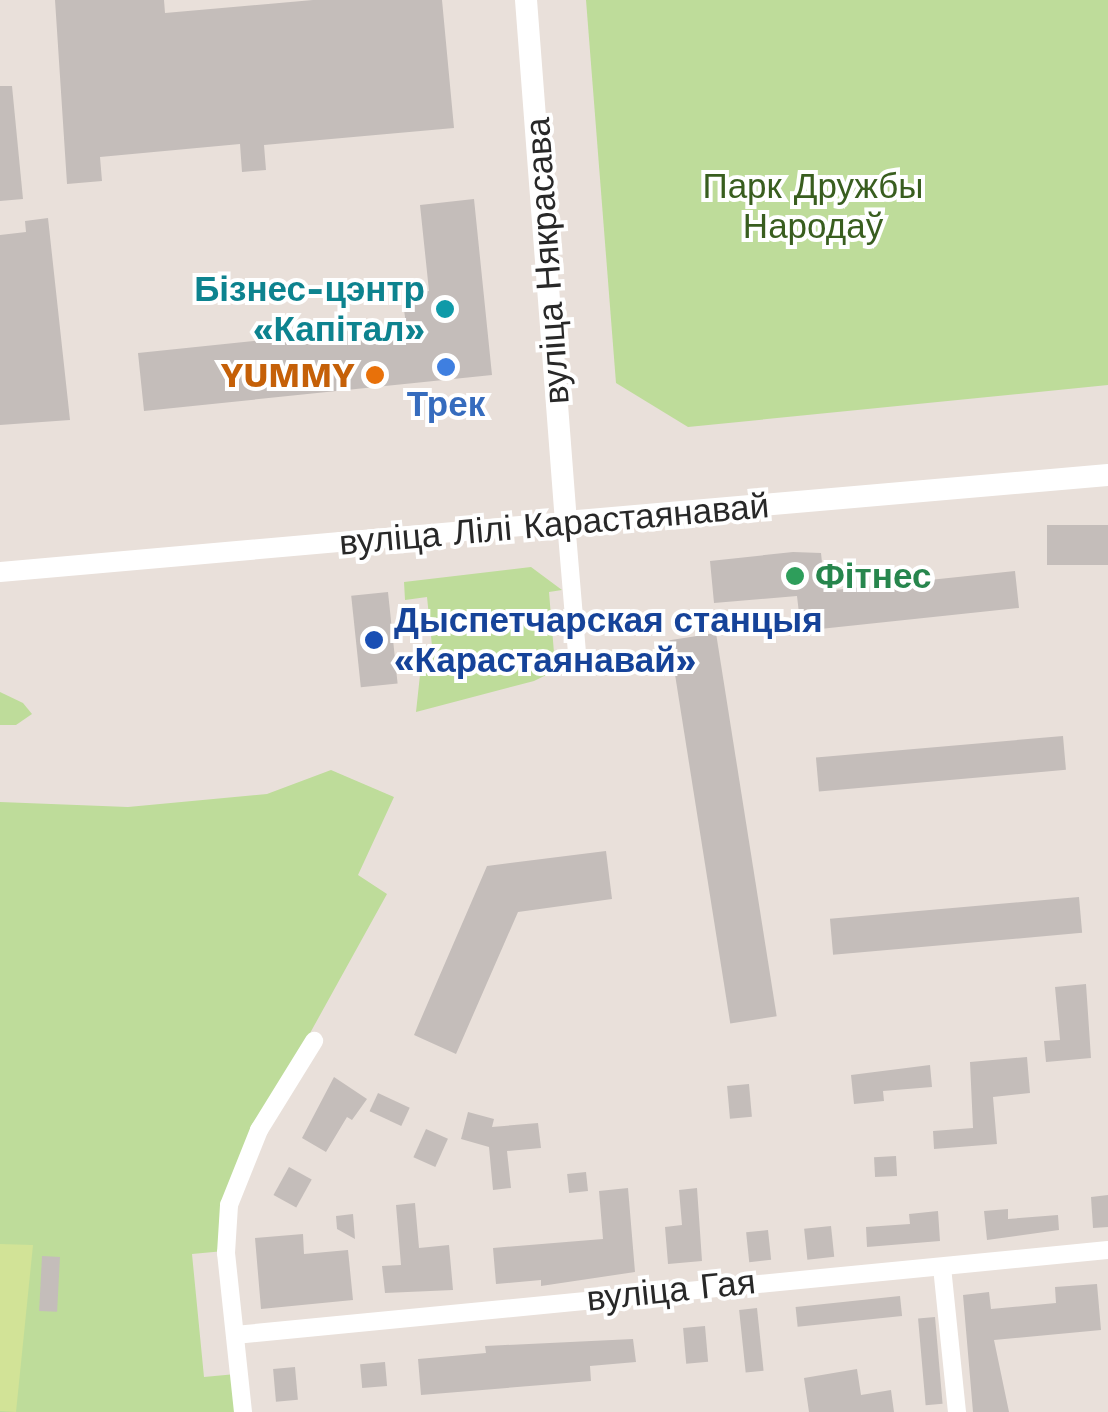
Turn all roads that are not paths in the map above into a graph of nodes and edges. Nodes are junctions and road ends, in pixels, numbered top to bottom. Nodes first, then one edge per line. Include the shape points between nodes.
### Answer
1 (526, 0) edge
2 (1108, 475) edge
3 (566, 522) junction
4 (0, 572) edge
5 (578, 665) dead end
6 (314, 1041) dead end
7 (1108, 1250) edge
8 (942, 1267) junction
9 (234, 1335) junction
10 (243, 1412) edge
11 (958, 1412) edge

1 - 3 main road, вуліца Някрасава
2 - 3 main road, вуліца Лілі Карастаянавай
3 - 4 street, вуліца Лілі Карастаянавай
3 - 5 street
6 - 9 street via 238,1176 226,1242
7 - 8 street, вуліца Гая
8 - 9 street, вуліца Гая
8 - 11 street
9 - 10 street

